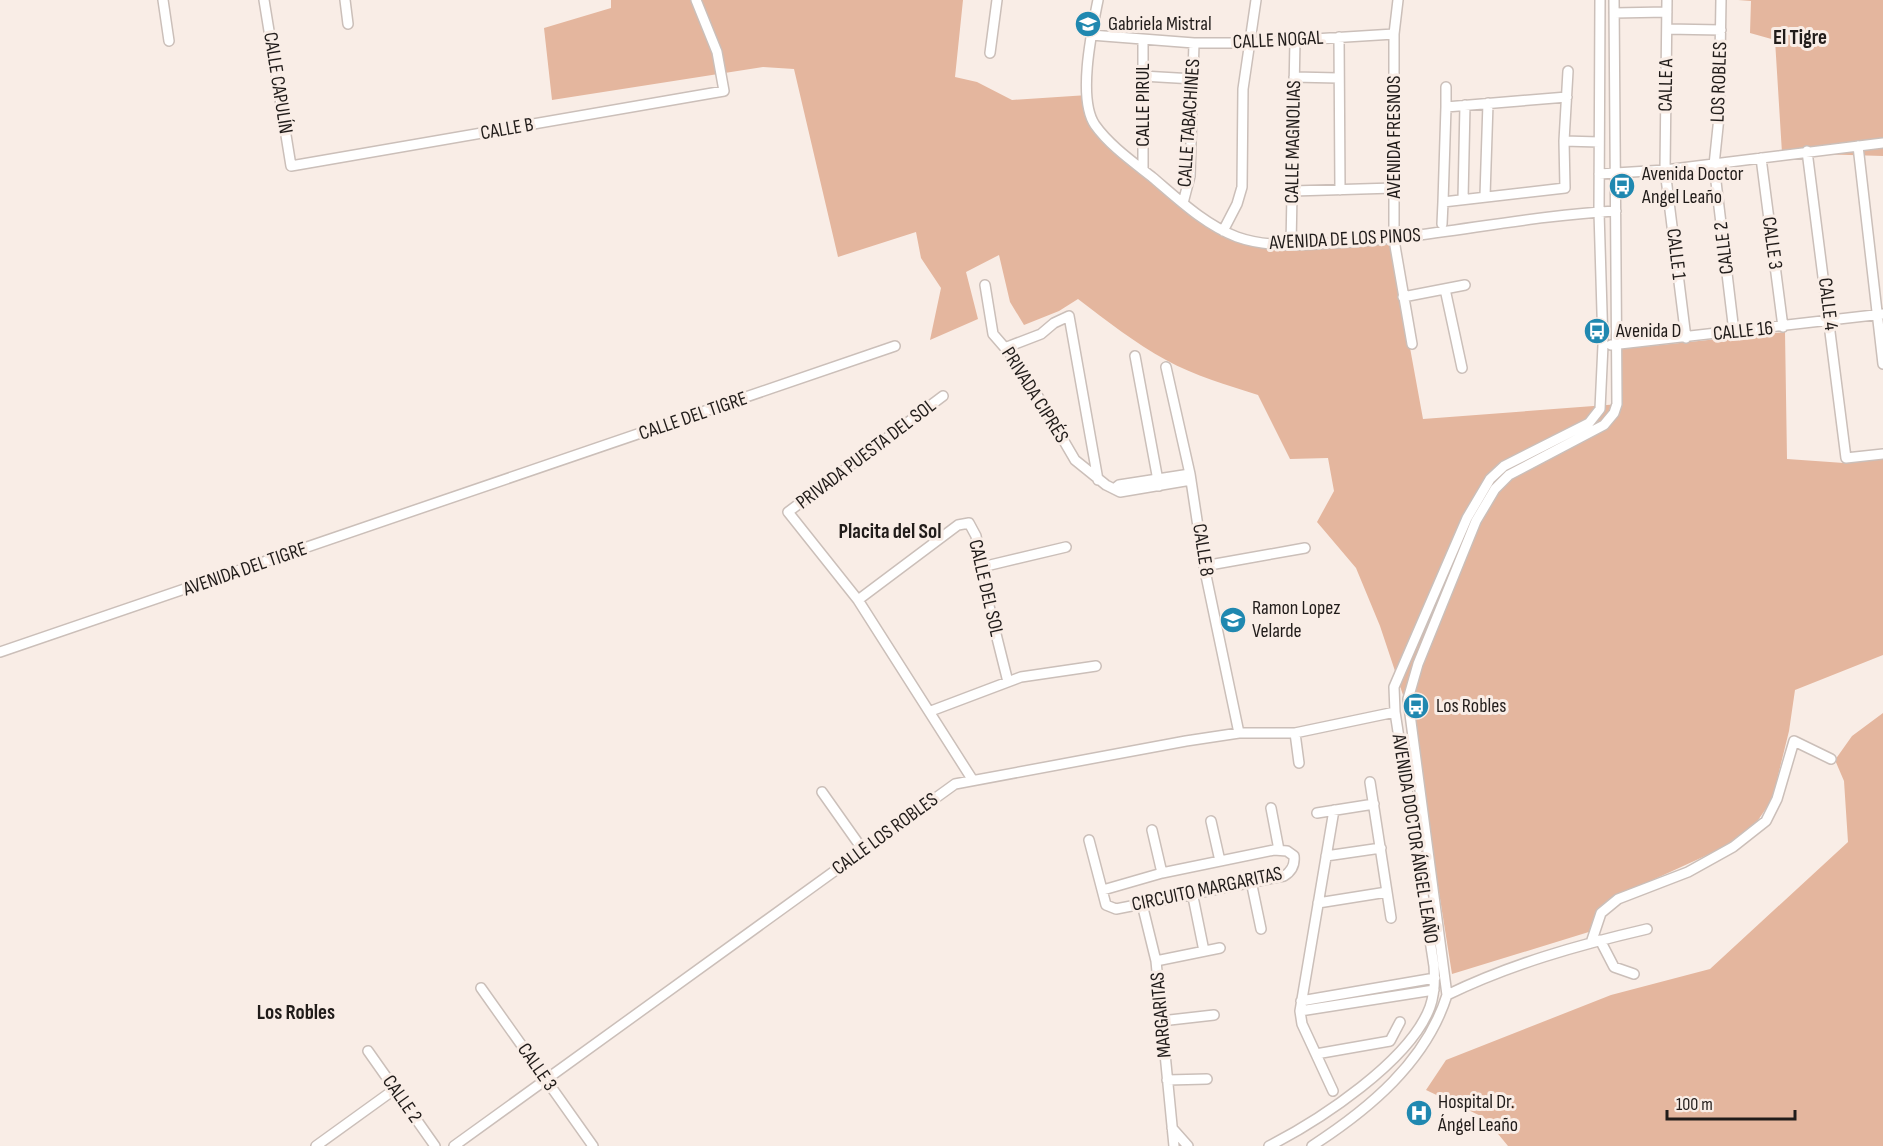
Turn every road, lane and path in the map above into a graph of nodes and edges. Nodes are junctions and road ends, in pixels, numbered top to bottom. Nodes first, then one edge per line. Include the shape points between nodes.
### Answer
1 (163, 0) edge
2 (264, 0) edge
3 (345, 0) edge
4 (696, 0) edge
5 (997, 0) edge
6 (1098, 0) edge
7 (1256, 0) edge
8 (1398, 0) edge
9 (1600, 0) edge
10 (1614, 0) edge
11 (1667, 0) edge
12 (1721, 0) edge
13 (1667, 12) junction
14 (1614, 13) junction
15 (348, 24) dead end
16 (1667, 30) junction
17 (1721, 30) junction
18 (1394, 34) junction
19 (1091, 35) junction
20 (1339, 37) junction
21 (1143, 40) junction
22 (1295, 40) junction
23 (169, 41) dead end
24 (1194, 43) junction
25 (1248, 43) junction
26 (990, 53) dead end
27 (1568, 71) dead end
28 (1142, 76) junction
29 (1294, 77) junction
30 (1338, 78) junction
31 (1194, 79) junction
32 (1446, 87) dead end
33 (1567, 97) junction
34 (1488, 103) junction
35 (1465, 105) junction
36 (1446, 106) junction
37 (1564, 141) junction
38 (1599, 142) junction
39 (1883, 143) edge
40 (1858, 146) junction
41 (1807, 151) junction
42 (1761, 158) junction
43 (1714, 165) junction
44 (291, 166) joint
45 (1143, 170) junction
46 (1665, 170) junction
47 (1615, 173) junction
48 (1599, 174) junction
49 (1394, 188) junction
50 (1340, 190) junction
51 (1293, 191) junction
52 (1485, 196) junction
53 (1463, 199) junction
54 (1443, 202) junction
55 (1183, 203) junction
56 (1616, 211) junction
57 (1599, 212) junction
58 (1442, 224) dead end
59 (1223, 231) junction
60 (1394, 240) junction
61 (1292, 245) junction
62 (985, 285) dead end
63 (1465, 285) dead end
64 (1446, 289) junction
65 (1403, 297) junction
66 (1880, 315) edge
67 (1830, 321) junction
68 (1783, 327) junction
69 (1734, 332) junction
70 (1686, 338) junction
71 (1412, 344) dead end
72 (1603, 345) junction
73 (1616, 345) junction
74 (895, 346) dead end
75 (1007, 347) junction
76 (1135, 356) dead end
77 (1883, 364) edge
78 (1166, 367) dead end
79 (1462, 368) dead end
80 (1617, 385) junction
81 (1602, 386) junction
82 (943, 396) dead end
83 (1883, 454) edge
84 (1191, 477) junction
85 (1098, 480) junction
86 (1158, 483) junction
87 (491, 485) joint
88 (1066, 546) dead end
89 (1305, 548) dead end
90 (1204, 566) junction
91 (982, 567) junction
92 (858, 600) junction
93 (0, 652) edge
94 (1096, 666) dead end
95 (1008, 682) junction
96 (931, 711) junction
97 (1395, 712) junction
98 (1239, 733) junction
99 (1295, 733) junction
100 (1831, 759) dead end
101 (1299, 763) dead end
102 (972, 779) junction
103 (1370, 782) dead end
104 (822, 792) dead end
105 (1374, 804) junction
106 (1271, 808) dead end
107 (1335, 810) junction
108 (1317, 813) dead end
109 (1211, 821) dead end
110 (1152, 830) dead end
111 (1089, 840) dead end
112 (1380, 848) junction
113 (863, 850) junction
114 (1279, 850) junction
115 (1326, 856) junction
116 (1220, 861) junction
117 (1162, 873) junction
118 (1251, 881) junction
119 (1103, 890) junction
120 (1192, 892) junction
121 (1387, 892) junction
122 (1318, 903) junction
123 (1142, 904) junction
124 (1392, 918) dead end
125 (1261, 929) dead end
126 (1647, 929) dead end
127 (1596, 941) junction
128 (1220, 948) dead end
129 (1204, 951) junction
130 (1156, 961) junction
131 (1634, 974) dead end
132 (1435, 978) junction
133 (1401, 984) junction
134 (481, 988) dead end
135 (1434, 990) junction
136 (1402, 995) junction
137 (1447, 995) junction
138 (1301, 1001) junction
139 (1300, 1011) junction
140 (1214, 1015) dead end
141 (1161, 1021) junction
142 (1400, 1022) dead end
143 (368, 1051) dead end
144 (1316, 1054) junction
145 (1207, 1079) dead end
146 (546, 1080) junction
147 (1167, 1080) junction
148 (395, 1089) junction
149 (1333, 1090) dead end
150 (1172, 1128) junction
151 (316, 1146) edge
152 (435, 1146) edge
153 (454, 1146) edge
154 (593, 1146) edge
155 (1174, 1146) edge
156 (1188, 1146) edge
157 (1269, 1146) edge
158 (1312, 1146) edge

1 - 23 street
2 - 44 street, CALLE CAPULÍN
3 - 15 street
4 - 44 street, CALLE B via 717,52 724,91
5 - 26 street
6 - 19 street, AVENIDA DE LOS PINOS
7 - 25 street
8 - 18 street, AVENIDA FRESNOS
9 - 38 street, AVENIDA DOCTOR ÁNGEL LEAÑO
10 - 14 street, AVENIDA DOCTOR ÁNGEL LEAÑO
11 - 13 street, CALLE A
12 - 17 street, LOS ROBLES
13 - 14 street
13 - 16 street, CALLE A
14 - 47 street, AVENIDA DOCTOR ÁNGEL LEAÑO
16 - 17 street
16 - 46 street, CALLE A
17 - 43 street, LOS ROBLES
18 - 20 street, CALLE NOGAL
18 - 49 street, AVENIDA FRESNOS
19 - 21 street, CALLE NOGAL
19 - 45 street, AVENIDA DE LOS PINOS via 1088,95 1093,122
20 - 22 street, CALLE NOGAL
20 - 30 street
21 - 24 street, CALLE NOGAL
21 - 28 street, CALLE PIRUL
22 - 25 street, CALLE NOGAL
22 - 29 street, CALLE MAGNOLIAS
24 - 25 street, CALLE NOGAL
24 - 31 street, CALLE TABACHINES
25 - 59 street via 1243,89 1242,187
27 - 33 street
28 - 31 street
28 - 45 street, CALLE PIRUL
29 - 30 street, CALLE NOGAL
29 - 51 street, CALLE MAGNOLIAS
30 - 50 street
31 - 55 street, CALLE TABACHINES via 1190,176
32 - 36 street
33 - 34 street
33 - 37 street
34 - 35 street
34 - 52 street
35 - 36 street
35 - 53 street
36 - 54 street
37 - 38 street
37 - 52 street via 1565,188
38 - 48 street, AVENIDA DOCTOR ÁNGEL LEAÑO
39 - 40 street
40 - 41 street
40 - 66 street
41 - 42 street
41 - 67 street, CALLE 4
42 - 43 street
42 - 68 street, CALLE 3
43 - 46 street
43 - 69 street, CALLE 2
45 - 55 street, AVENIDA DE LOS PINOS
46 - 47 street
46 - 70 street, CALLE 1
47 - 48 street
47 - 56 street, AVENIDA DOCTOR ÁNGEL LEAÑO
48 - 57 street, AVENIDA DOCTOR ÁNGEL LEAÑO
49 - 50 street
49 - 60 street, AVENIDA FRESNOS
50 - 51 street
51 - 61 street, CALLE MAGNOLIAS
52 - 53 street
53 - 54 street
54 - 58 street
55 - 59 street, AVENIDA DE LOS PINOS
56 - 57 street, AVENIDA DE LOS PINOS
56 - 73 street, AVENIDA DOCTOR ÁNGEL LEAÑO
57 - 60 street, AVENIDA DE LOS PINOS
57 - 72 street, AVENIDA DOCTOR ÁNGEL LEAÑO
59 - 61 street, AVENIDA DE LOS PINOS via 1258,242
60 - 61 street, AVENIDA DE LOS PINOS
60 - 65 street, AVENIDA FRESNOS
62 - 75 street, PRIVADA CIPRÉS via 993,334
63 - 64 street
64 - 65 street
64 - 79 street
65 - 71 street, AVENIDA FRESNOS
66 - 67 street, CALLE 16
66 - 77 street
67 - 68 street, CALLE 16
67 - 83 street, CALLE 4 via 1846,458
68 - 69 street, CALLE 16
69 - 70 street, CALLE 16
70 - 73 street, CALLE 16
72 - 73 street, CALLE 16
72 - 81 street, AVENIDA DOCTOR ÁNGEL LEAÑO
73 - 80 street, AVENIDA DOCTOR ÁNGEL LEAÑO
74 - 87 street, CALLE DEL TIGRE
75 - 85 street, PRIVADA CIPRÉS via 1075,460
75 - 85 street via 1041,334 1054,322 1069,316
76 - 86 street
78 - 84 street, CALLE 8
80 - 81 street via 1607,380
80 - 137 street, AVENIDA DOCTOR ÁNGEL LEAÑO via 1614,413 1604,425 1509,476 1495,489 1476,521 1410,685 1409,722
81 - 97 street, AVENIDA DOCTOR ÁNGEL LEAÑO via 1600,409 1594,418 1504,466 1477,497 1395,682
82 - 92 street, PRIVADA PUESTA DEL SOL via 788,512
84 - 86 street, PRIVADA CIPRÉS
84 - 90 street, CALLE 8
85 - 86 street, PRIVADA CIPRÉS via 1120,492
87 - 93 street, AVENIDA DEL TIGRE
88 - 91 street
89 - 90 street
90 - 98 street, CALLE 8
91 - 92 street, CALLE DEL SOL via 969,523 958,525
91 - 95 street, CALLE DEL SOL
92 - 96 street
94 - 95 street
95 - 96 street
96 - 102 street
97 - 99 street, CALLE LOS ROBLES
97 - 132 street, AVENIDA DOCTOR ÁNGEL LEAÑO
98 - 99 street, CALLE LOS ROBLES
98 - 102 street, CALLE LOS ROBLES
99 - 101 street
100 - 127 street via 1794,741 1777,799 1766,821 1733,847 1688,872 1618,899 1601,913
102 - 113 street, CALLE LOS ROBLES via 936,796
103 - 105 street
104 - 113 street
105 - 107 street
105 - 112 street
106 - 114 street
107 - 108 street
107 - 115 street
109 - 116 street
110 - 117 street
111 - 119 street, CIRCUITO MARGARITAS via 1097,880
112 - 115 street
112 - 121 street
113 - 146 street, CALLE LOS ROBLES
114 - 116 street, CIRCUITO MARGARITAS
114 - 118 street, CIRCUITO MARGARITAS via 1294,856 1290,872
115 - 122 street
116 - 117 street, CIRCUITO MARGARITAS
117 - 119 street, CIRCUITO MARGARITAS
118 - 120 street, CIRCUITO MARGARITAS
118 - 125 street
119 - 123 street, CIRCUITO MARGARITAS via 1106,905 1116,909
120 - 123 street, CIRCUITO MARGARITAS
120 - 129 street
121 - 122 street
121 - 124 street
122 - 138 street
123 - 130 street, MARGARITAS
126 - 127 street
127 - 131 street via 1614,967
127 - 137 street via 1509,968
128 - 129 street
129 - 130 street
130 - 141 street, MARGARITAS
132 - 133 street
132 - 135 street, AVENIDA DOCTOR ÁNGEL LEAÑO
133 - 136 street
133 - 138 street
134 - 146 street, CALLE 3
135 - 136 street
135 - 157 street, AVENIDA DOCTOR ÁNGEL LEAÑO via 1420,1026 1384,1067 1324,1114
136 - 139 street
137 - 158 street, AVENIDA DOCTOR ÁNGEL LEAÑO via 1431,1035 1412,1061 1366,1106
138 - 139 street
139 - 144 street
140 - 141 street
141 - 147 street, MARGARITAS
142 - 144 street via 1390,1041
143 - 148 street, CALLE 2
144 - 149 street
145 - 147 street
146 - 153 street, CALLE LOS ROBLES
146 - 154 street, CALLE 3
147 - 150 street, MARGARITAS
148 - 151 street
148 - 152 street, CALLE 2
150 - 155 street, MARGARITAS
150 - 156 street

